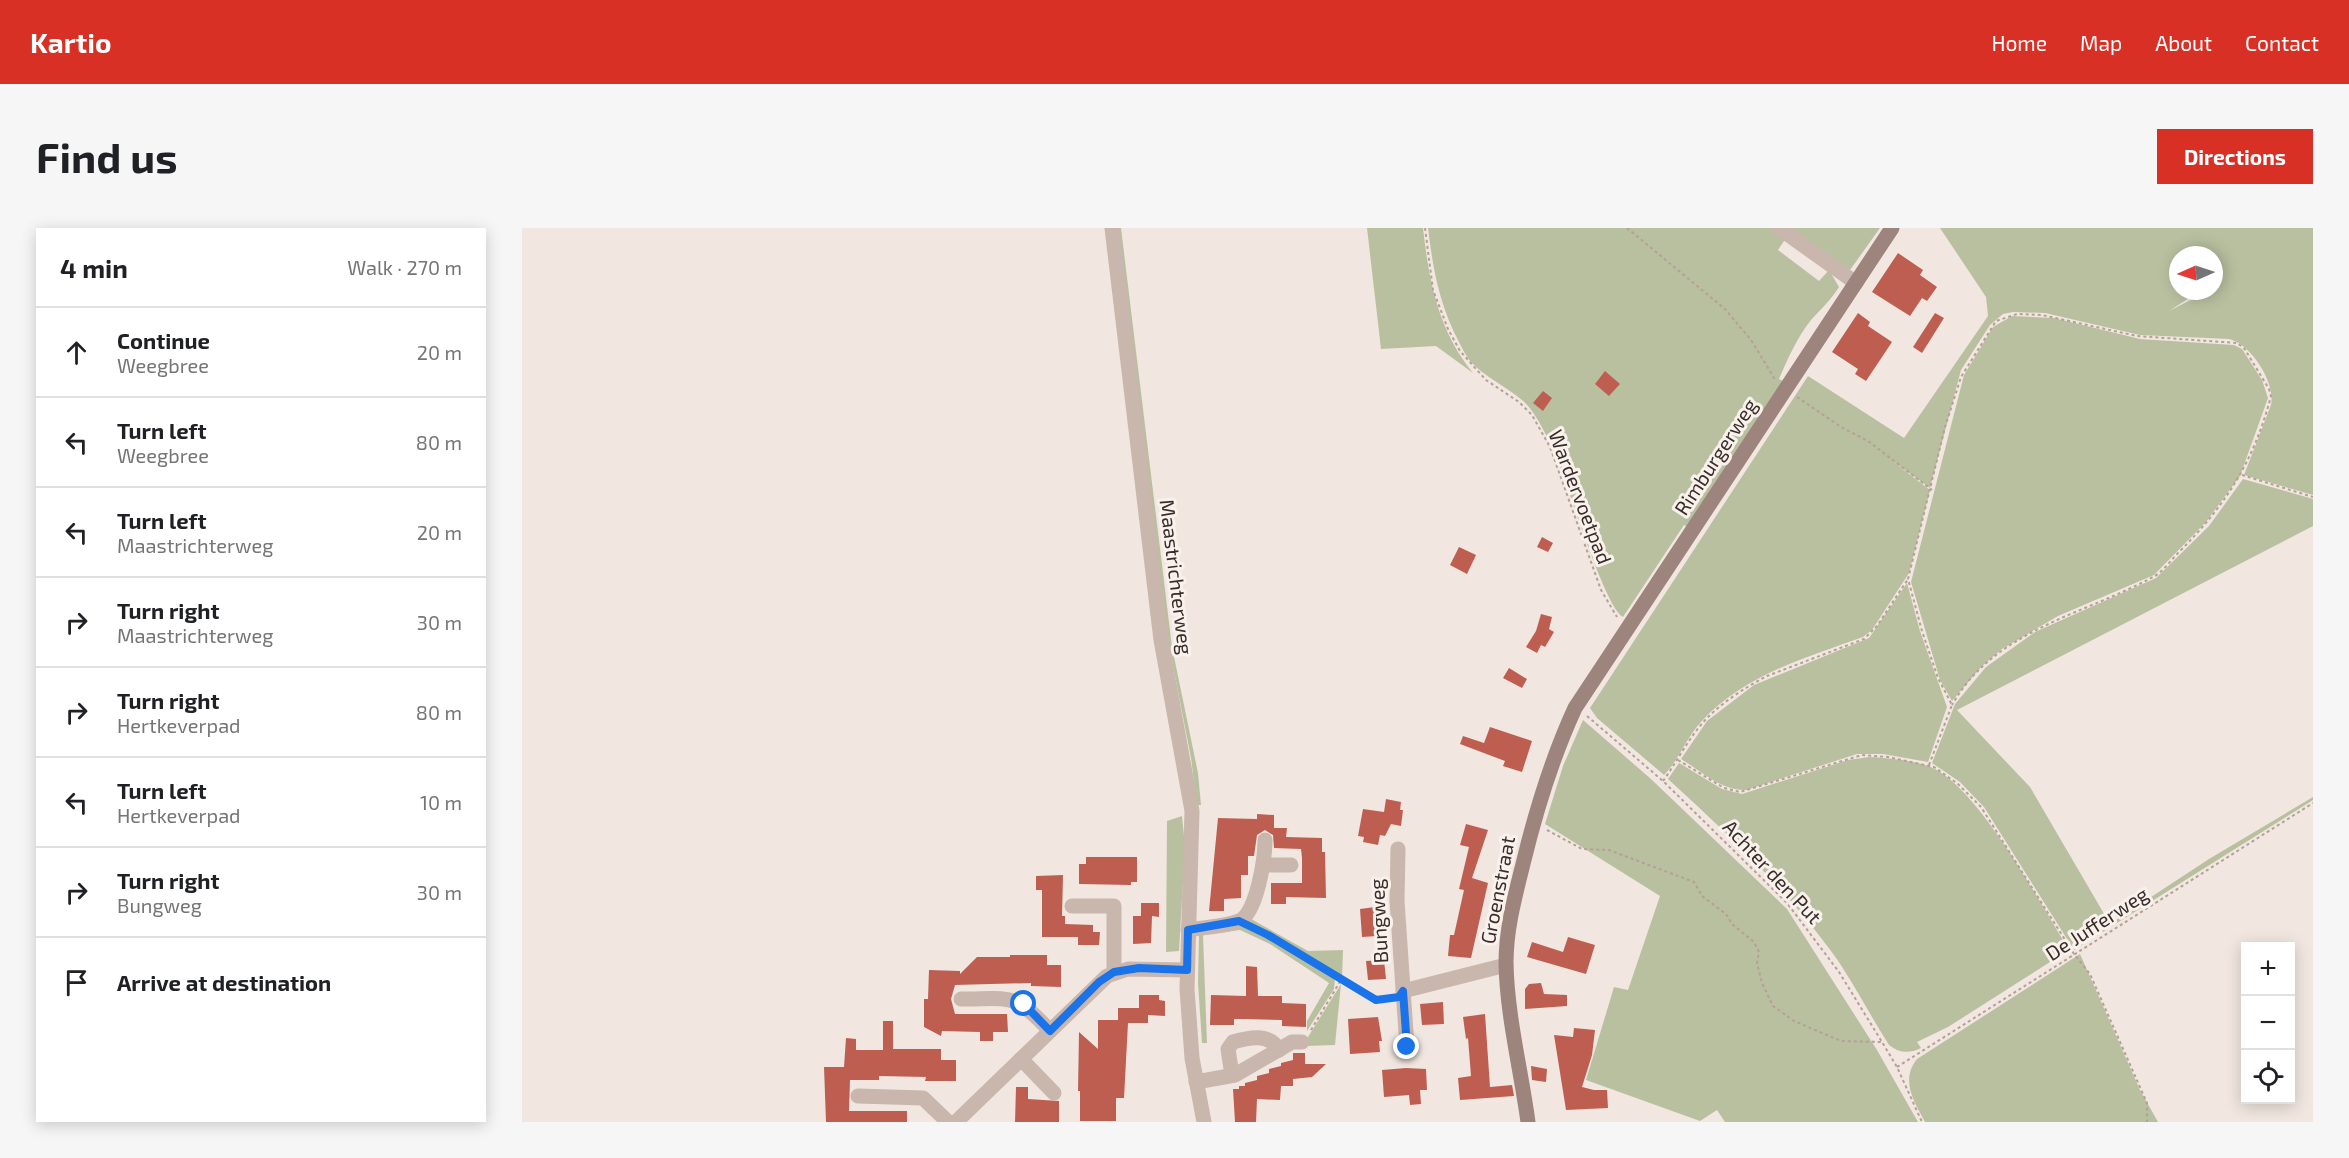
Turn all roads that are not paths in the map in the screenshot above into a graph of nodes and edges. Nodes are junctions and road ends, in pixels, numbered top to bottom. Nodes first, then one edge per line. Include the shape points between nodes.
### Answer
1 (1112, 228) edge
2 (1779, 228) edge
3 (1892, 228) edge
4 (1856, 283) junction
5 (1575, 708) joint
6 (1265, 840) dead end
7 (1398, 849) dead end
8 (1265, 865) junction
9 (1291, 865) dead end
10 (1072, 906) dead end
11 (1188, 930) junction
12 (1506, 965) junction
13 (1187, 970) junction
14 (1114, 972) junction
15 (1403, 991) junction
16 (961, 999) dead end
17 (1050, 1031) junction
18 (1302, 1042) road end
19 (1407, 1047) dead end
20 (1279, 1050) junction
21 (1020, 1059) junction
22 (1232, 1076) junction
23 (1196, 1082) junction
24 (1054, 1093) dead end
25 (858, 1096) dead end
26 (948, 1122) edge
27 (956, 1122) edge
28 (1204, 1122) edge
29 (1528, 1122) edge

1 - 11 street, Maastrichterweg via 1161,640 1189,782 1192,832
2 - 4 street
3 - 4 street, Rimburgerweg
4 - 5 street, Rimburgerweg
5 - 12 street, Groenstraat via 1556,750 1533,822 1513,902
6 - 8 street
7 - 15 street, Bungweg
8 - 9 street
8 - 11 street via 1247,914 1239,921
10 - 14 street via 1114,906
11 - 13 street, Maastrichterweg
12 - 15 street
12 - 29 street, Groenstraat
13 - 14 street via 1139,968
13 - 23 street, Maastrichterweg
14 - 17 street
15 - 19 street, Bungweg
16 - 17 street via 1017,1001
17 - 21 street
18 - 20 street via 1292,1042
20 - 22 street
20 - 22 street via 1264,1038 1233,1042 1228,1049
21 - 24 street
21 - 27 street
22 - 23 street
23 - 28 street, Maastrichterweg
25 - 26 street via 923,1098

